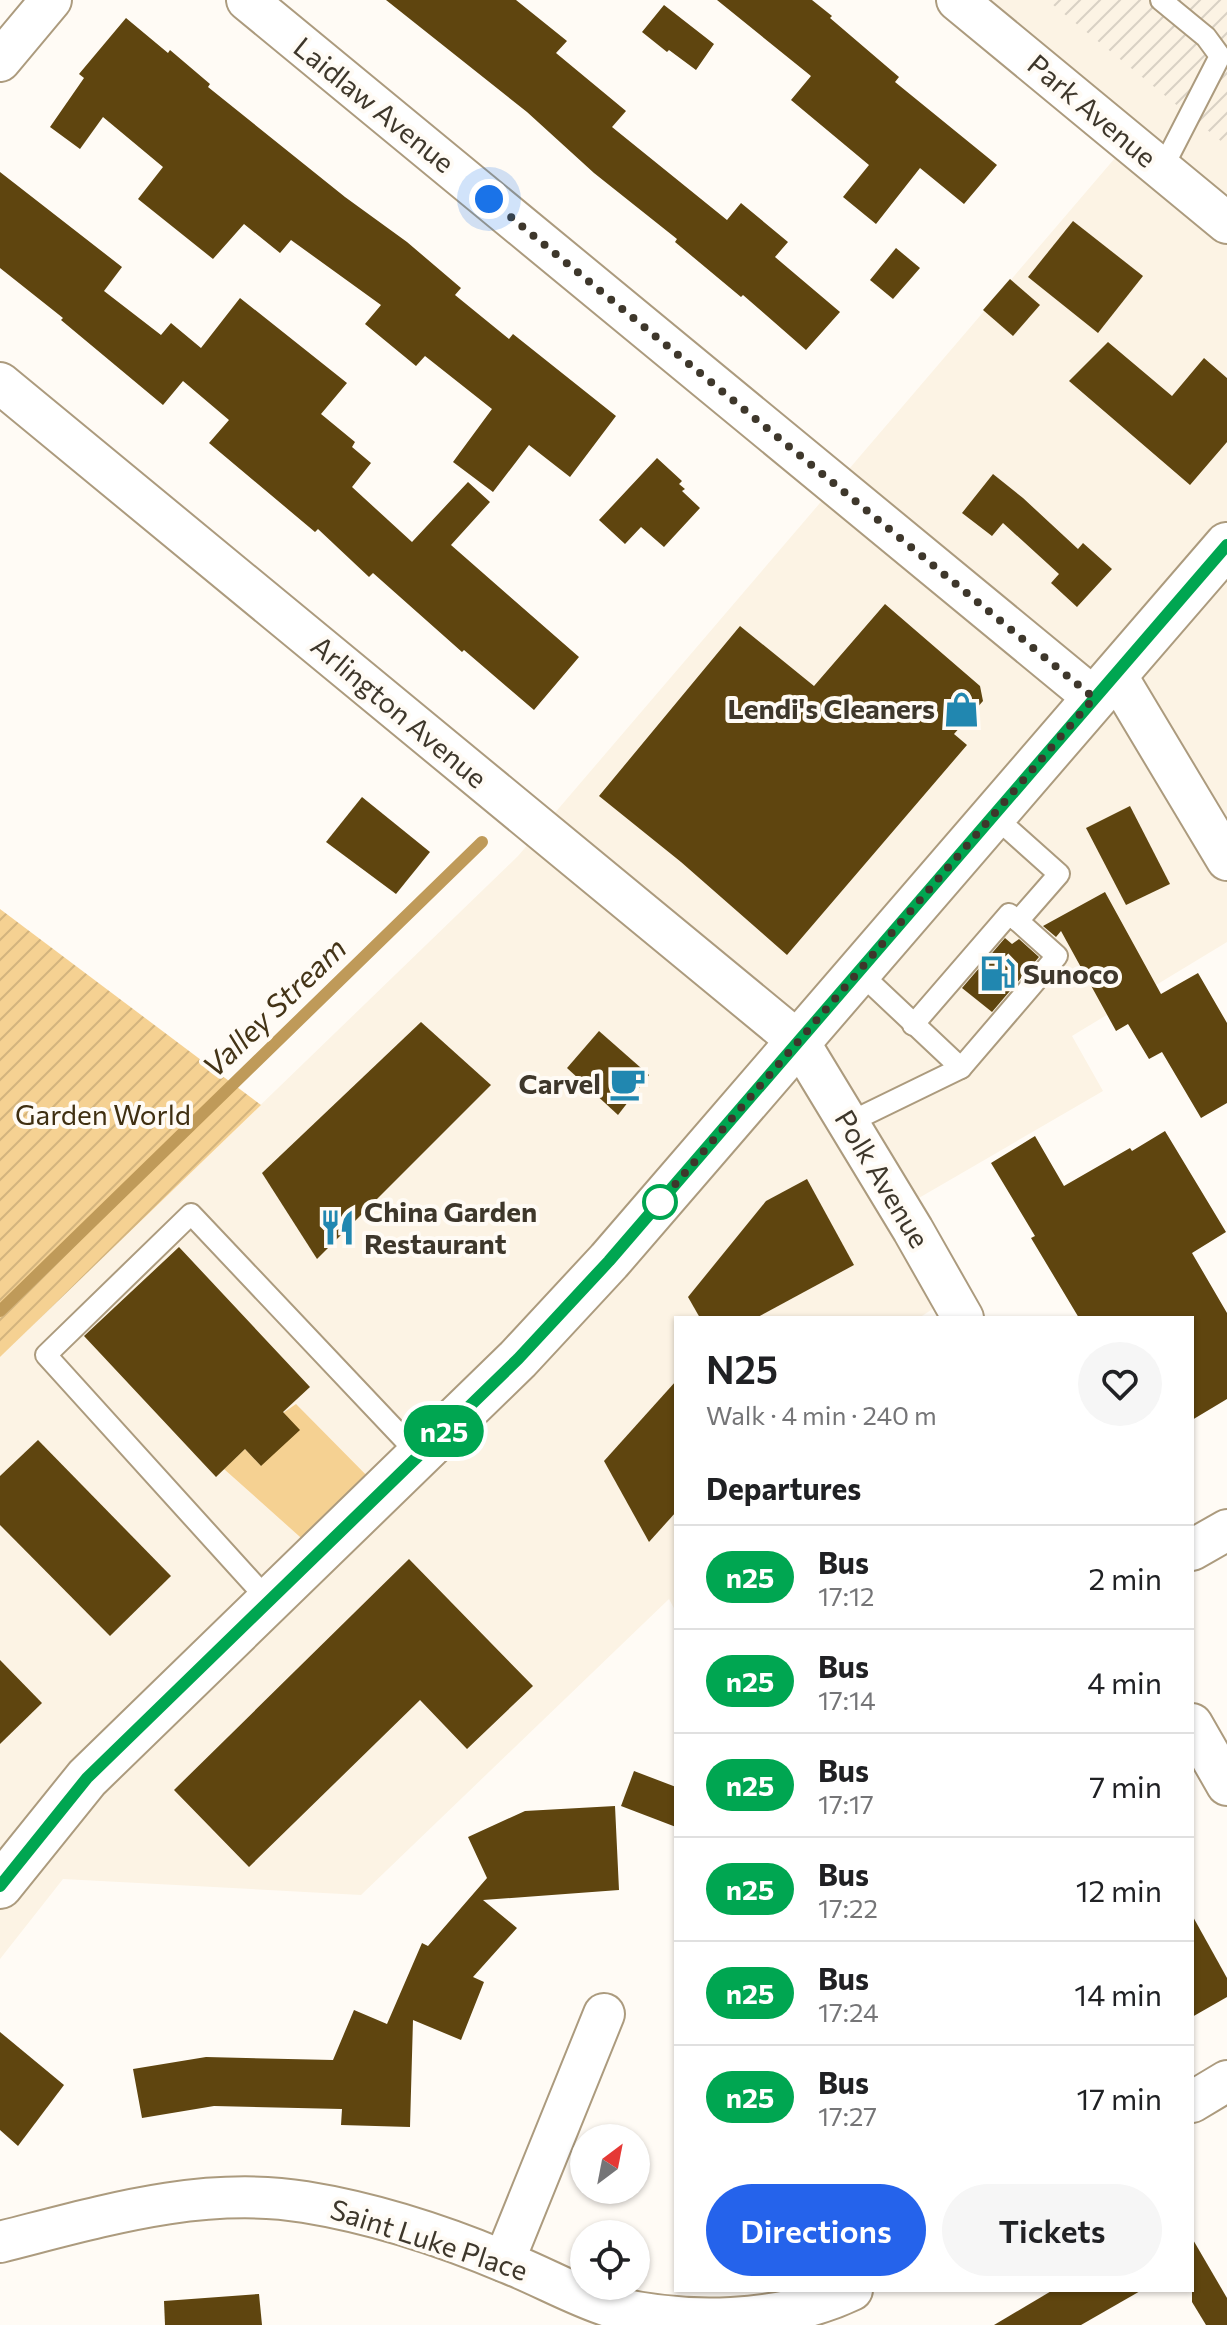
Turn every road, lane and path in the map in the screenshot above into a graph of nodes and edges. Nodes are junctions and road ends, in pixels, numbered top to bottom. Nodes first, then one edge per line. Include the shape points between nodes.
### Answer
1 (51, 0) edge
2 (247, 0) edge
3 (957, 0) edge
4 (1161, 0) edge
5 (0, 61) edge
6 (1162, 169) junction
7 (1227, 223) edge
8 (0, 383) edge
9 (1227, 545) edge
10 (1104, 685) junction
11 (993, 815) junction
12 (1227, 860) edge
13 (1018, 921) junction
14 (859, 972) junction
15 (913, 1025) junction
16 (799, 1042) junction
17 (961, 1068) junction
18 (848, 1123) junction
19 (962, 1316) edge
20 (419, 1455) junction
21 (1227, 1530) edge
22 (1194, 1549) edge
23 (269, 1601) junction
24 (1194, 1727) edge
25 (1227, 1785) edge
26 (0, 1886) edge
27 (604, 2014) dead end
28 (1227, 2081) edge
29 (1194, 2101) edge
30 (0, 2242) edge
31 (504, 2261) junction
32 (848, 2292) edge

1 - 5 street
2 - 10 street, Laidlaw Avenue
3 - 6 street, Park Avenue
4 - 6 lane via 1206,37 1220,56
6 - 7 street, Park Avenue
8 - 16 street, Arlington Avenue
9 - 10 main road
10 - 11 main road
10 - 12 street, Laidlaw Avenue
11 - 13 lane via 1059,874
11 - 14 main road
13 - 15 lane via 1009,914
13 - 17 lane via 1057,956
14 - 15 lane
14 - 16 main road
15 - 17 lane
16 - 18 street, Polk Avenue
16 - 20 main road via 609,1261
17 - 18 lane
18 - 19 street, Polk Avenue
20 - 23 main road
20 - 23 lane via 191,1214 46,1355
21 - 22 street
23 - 26 main road via 87,1778
24 - 25 street
27 - 31 street
28 - 29 street
30 - 31 street, Saint Luke Place via 124,2211 262,2197 338,2208
31 - 32 street, Saint Luke Place via 607,2305 706,2320 764,2316

